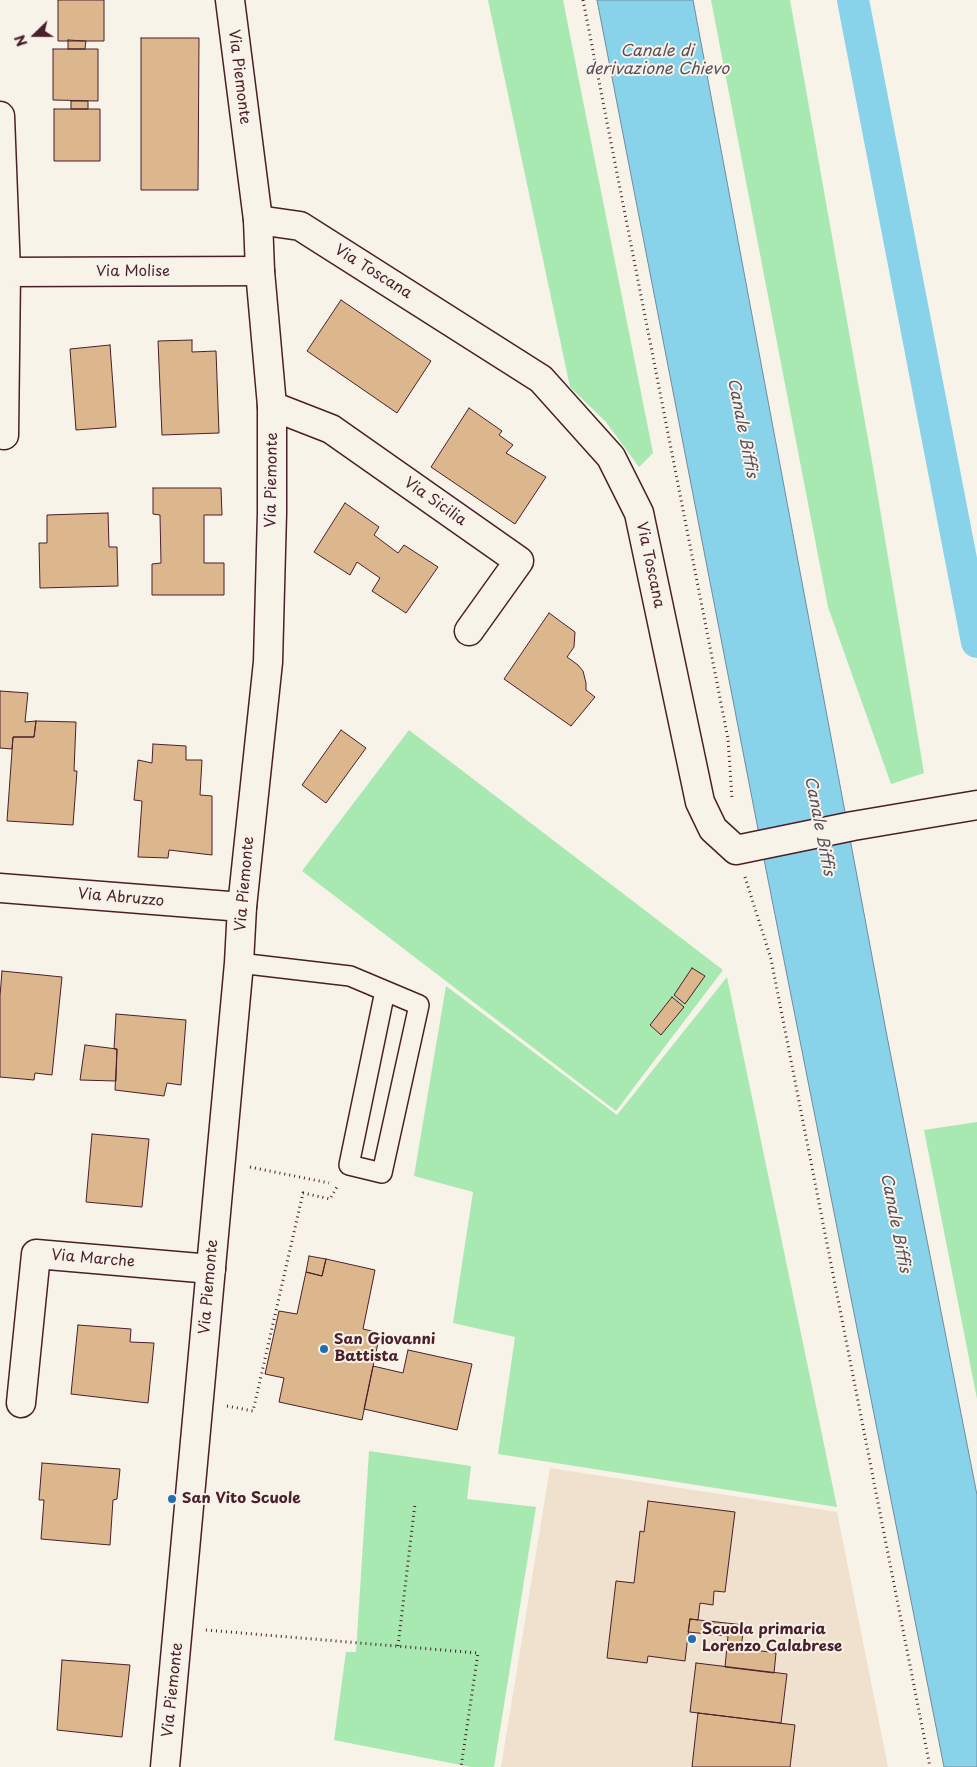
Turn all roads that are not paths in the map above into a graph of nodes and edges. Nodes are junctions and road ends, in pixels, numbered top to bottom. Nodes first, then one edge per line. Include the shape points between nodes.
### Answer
1 (230, 0) edge
2 (0, 116) edge
3 (258, 220) junction
4 (260, 271) junction
5 (6, 272) junction
6 (272, 406) junction
7 (4, 435) dead end
8 (469, 631) dead end
9 (970, 806) edge
10 (0, 888) edge
11 (242, 907) junction
12 (239, 963) junction
13 (385, 991) junction
14 (211, 1269) junction
15 (21, 1403) dead end
16 (165, 1767) edge

1 - 3 street, Via Piemonte
2 - 5 street
3 - 4 street, Via Piemonte
3 - 9 street, Via Toscana via 300,226 541,378 611,457 639,513 700,802 713,829 736,850
4 - 5 street, Via Molise
4 - 6 street, Via Piemonte
5 - 7 street
6 - 8 street, Via Sicilia via 331,429 520,561
6 - 11 street, Via Piemonte via 268,662
10 - 11 street, Via Abruzzo
11 - 12 street, Via Piemonte
12 - 13 lane via 350,976
12 - 14 street, Via Piemonte
13 - 13 lane via 419,1005 382,1173 349,1165
14 - 15 street, Via Marche via 36,1254
14 - 16 street, Via Piemonte

